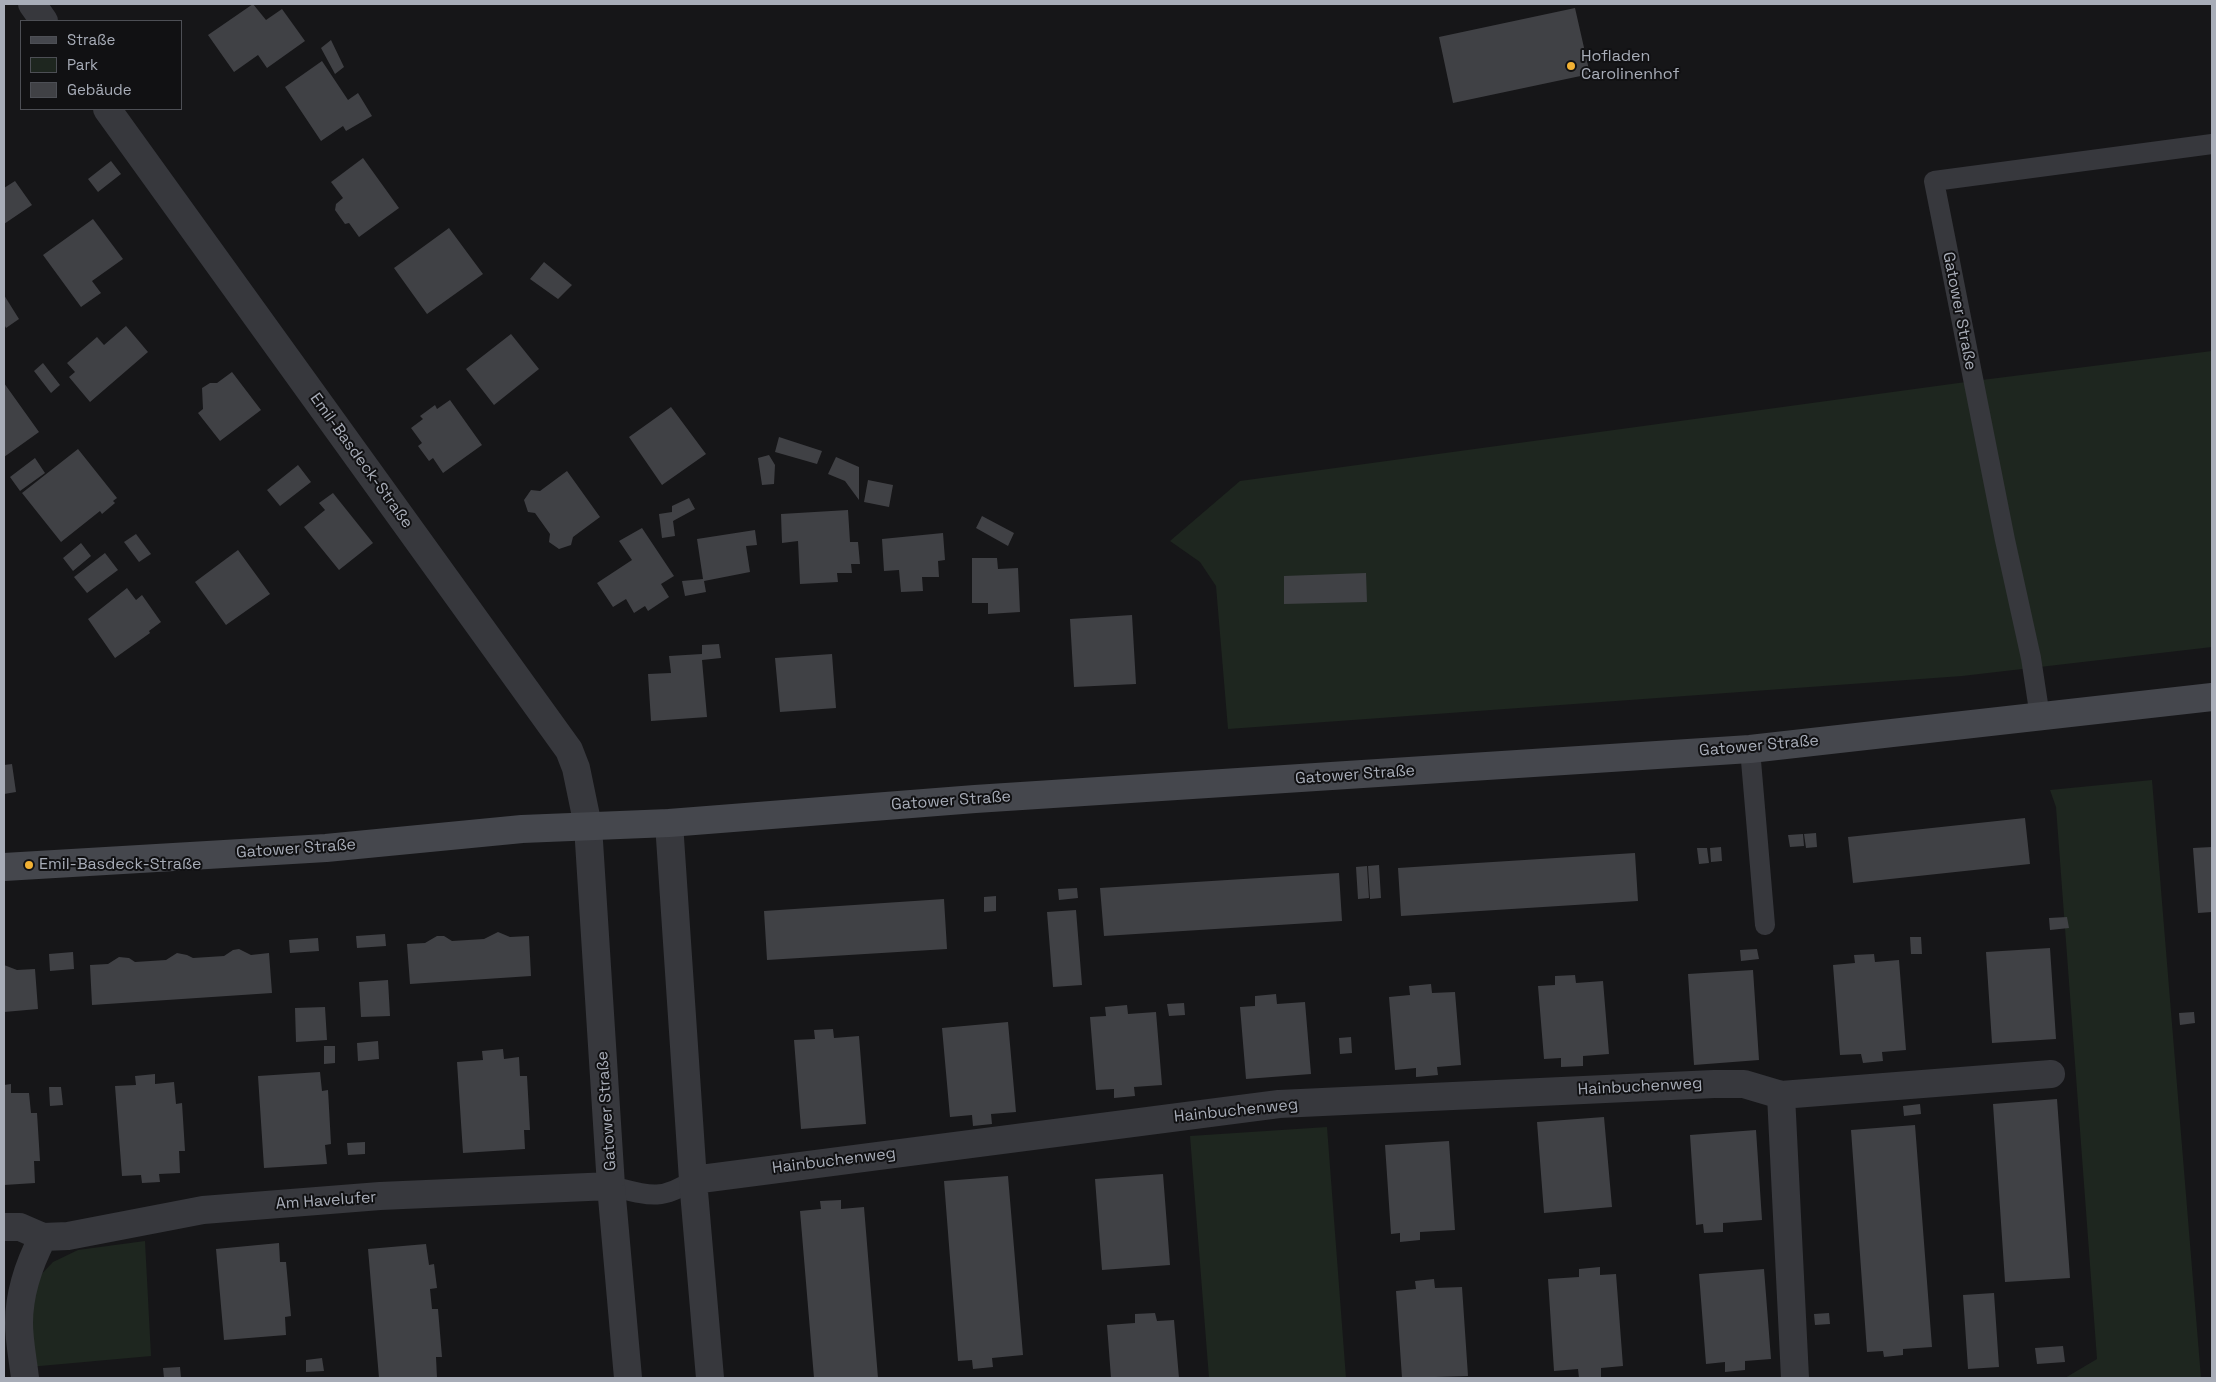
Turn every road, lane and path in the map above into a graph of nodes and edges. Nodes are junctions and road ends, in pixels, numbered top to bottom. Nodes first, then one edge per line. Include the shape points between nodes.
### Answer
1 (32, 4) edge
2 (43, 20) edge
3 (109, 110) edge
4 (2212, 144) edge
5 (2212, 697) edge
6 (2040, 717) junction
7 (1750, 749) junction
8 (670, 823) junction
9 (588, 826) junction
10 (4, 866) edge
11 (1765, 925) dead end
12 (2051, 1074) dead end
13 (1780, 1095) junction
14 (693, 1180) junction
15 (612, 1186) junction
16 (4, 1227) edge
17 (43, 1237) junction
18 (24, 1378) edge
19 (628, 1378) edge
20 (710, 1378) edge
21 (1795, 1378) edge

1 - 2 street
3 - 9 street, Emil-Basdeck-Straße via 569,750
4 - 6 lane, Gatower Straße via 1934,180 2031,658
5 - 6 main road, Gatower Straße
6 - 7 main road, Gatower Straße
7 - 8 main road, Gatower Straße via 975,799
7 - 11 lane
8 - 9 main road, Gatower Straße
8 - 14 street
9 - 10 main road, Gatower Straße via 522,829 326,848
9 - 15 street, Gatower Straße
12 - 13 street, Hainbuchenweg
13 - 14 street, Hainbuchenweg via 1744,1084 1714,1084 1279,1104
13 - 21 street
14 - 15 lane, Gatower Straße via 676,1191 648,1196
14 - 20 street
15 - 17 street, Am Havelufer via 380,1196 203,1210 68,1236
15 - 19 street, Gatower Straße
16 - 17 street, Am Havelufer via 20,1227
17 - 18 street via 25,1286 19,1323

